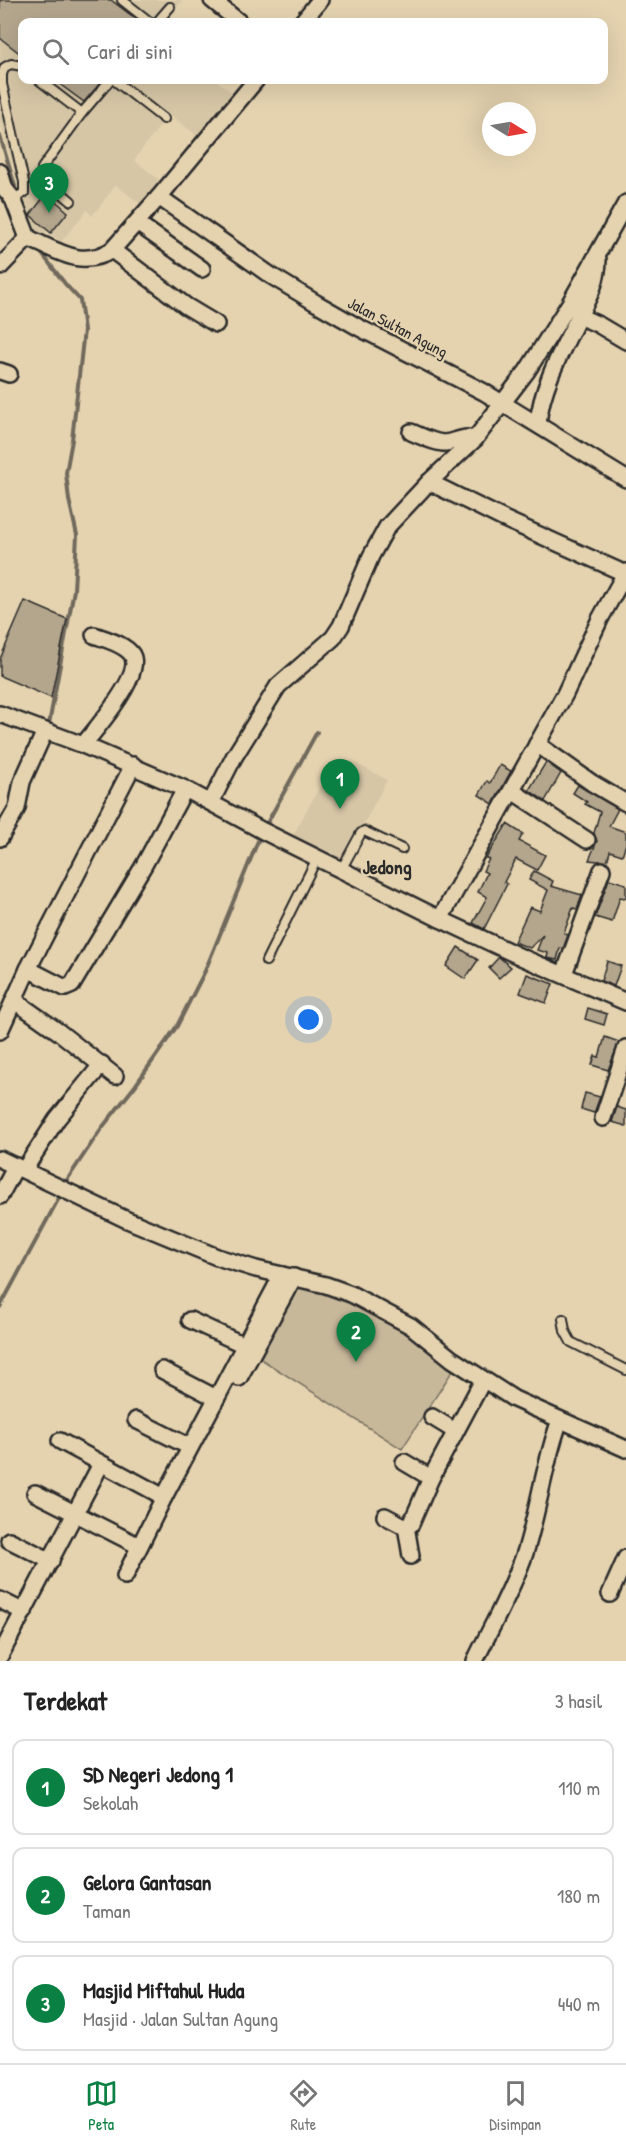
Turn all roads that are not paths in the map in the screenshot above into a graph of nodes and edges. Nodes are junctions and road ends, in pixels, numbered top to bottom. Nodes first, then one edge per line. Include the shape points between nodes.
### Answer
1 (122, 0) edge
2 (212, 0) edge
3 (320, 0) edge
4 (170, 7) dead end
5 (145, 18) edge
6 (160, 18) edge
7 (234, 18) edge
8 (305, 18) edge
9 (18, 65) edge
10 (44, 84) edge
11 (108, 84) edge
12 (117, 84) edge
13 (253, 84) edge
14 (82, 113) junction
15 (164, 119) dead end
16 (0, 172) edge
17 (159, 197) junction
18 (13, 199) junction
19 (71, 201) dead end
20 (626, 203) edge
21 (137, 223) junction
22 (28, 238) junction
23 (112, 250) junction
24 (599, 253) junction
25 (0, 267) edge
26 (202, 269) dead end
27 (579, 316) junction
28 (216, 324) dead end
29 (626, 341) edge
30 (503, 404) junction
31 (538, 424) junction
32 (411, 432) dead end
33 (476, 439) junction
34 (626, 479) edge
35 (429, 482) junction
36 (626, 573) edge
37 (94, 635) dead end
38 (0, 714) edge
39 (45, 731) junction
40 (537, 744) junction
41 (83, 745) junction
42 (133, 765) junction
43 (185, 789) junction
44 (512, 791) junction
45 (210, 802) junction
46 (626, 803) edge
47 (0, 838) edge
48 (587, 840) dead end
49 (402, 849) dead end
50 (317, 858) junction
51 (341, 870) junction
52 (602, 870) dead end
53 (440, 919) junction
54 (266, 961) dead end
55 (28, 969) junction
56 (564, 974) junction
57 (626, 1002) edge
58 (9, 1003) edge
59 (0, 1031) edge
60 (626, 1048) edge
61 (102, 1064) junction
62 (115, 1076) dead end
63 (603, 1118) dead end
64 (0, 1159) edge
65 (20, 1168) junction
66 (0, 1196) edge
67 (288, 1276) junction
68 (563, 1319) dead end
69 (190, 1320) dead end
70 (244, 1345) junction
71 (162, 1370) dead end
72 (626, 1370) edge
73 (239, 1378) dead end
74 (483, 1380) junction
75 (216, 1398) junction
76 (432, 1416) dead end
77 (136, 1420) dead end
78 (560, 1420) junction
79 (455, 1431) junction
80 (60, 1441) dead end
81 (190, 1447) junction
82 (626, 1449) edge
83 (404, 1462) dead end
84 (100, 1464) junction
85 (431, 1478) junction
86 (36, 1493) dead end
87 (164, 1497) junction
88 (75, 1514) junction
89 (385, 1516) dead end
90 (406, 1526) junction
91 (9, 1540) dead end
92 (139, 1546) junction
93 (411, 1556) dead end
94 (626, 1558) edge
95 (51, 1561) junction
96 (125, 1576) dead end
97 (610, 1594) dead end
98 (0, 1600) edge
99 (24, 1612) junction
100 (0, 1659) edge
101 (476, 1661) edge

1 - 5 lane
2 - 7 street
3 - 8 street
4 - 6 lane
9 - 18 lane via 5,67 2,74 24,182 24,193
10 - 14 lane
11 - 14 lane
12 - 15 lane
13 - 17 street
14 - 19 lane via 42,168 43,177
16 - 18 street
17 - 21 street
17 - 30 street, Jalan Sultan Agung via 316,303
18 - 22 street
20 - 24 street
21 - 23 street
21 - 26 street
22 - 23 street via 74,258 103,256
22 - 25 street
23 - 28 street
24 - 27 street via 594,288
24 - 30 street via 553,332
27 - 29 street
27 - 31 street via 546,390
30 - 31 street, Jalan Sultan Agung
30 - 33 street
31 - 34 street, Jalan Sultan Agung
32 - 33 street via 435,442
33 - 35 street
35 - 36 street
35 - 45 street via 387,527 333,638 278,686
36 - 40 street
37 - 41 street via 126,650 134,664 115,706
38 - 39 street
39 - 41 street
39 - 47 street via 22,782 17,808
40 - 44 street
40 - 46 street
41 - 42 street
42 - 43 street
42 - 55 street
43 - 45 street
43 - 55 street via 72,985 65,988
44 - 48 street
44 - 53 street
45 - 50 street
49 - 51 lane via 364,831
50 - 51 street
50 - 54 lane
51 - 53 street
52 - 56 street
53 - 56 street
55 - 58 street
56 - 57 street
58 - 59 street
58 - 61 street
60 - 63 street
61 - 62 street
61 - 65 street
64 - 65 street
65 - 66 street
65 - 67 street via 172,1239 217,1257
67 - 70 street
67 - 73 street
67 - 74 street via 334,1288 383,1311 411,1326
68 - 72 lane via 572,1342
69 - 70 street
70 - 75 street
71 - 75 street
74 - 78 street
74 - 79 street
75 - 81 street
76 - 79 street
77 - 81 street
78 - 82 street
78 - 101 street via 524,1554
79 - 85 street
80 - 84 street
81 - 87 street
83 - 85 street
84 - 87 street
84 - 88 street
85 - 90 street via 411,1524
86 - 88 street
87 - 92 street
88 - 92 street
88 - 95 street
89 - 90 street
90 - 93 street
91 - 95 street
92 - 96 street
94 - 97 street
95 - 99 street
98 - 99 street
99 - 100 street

